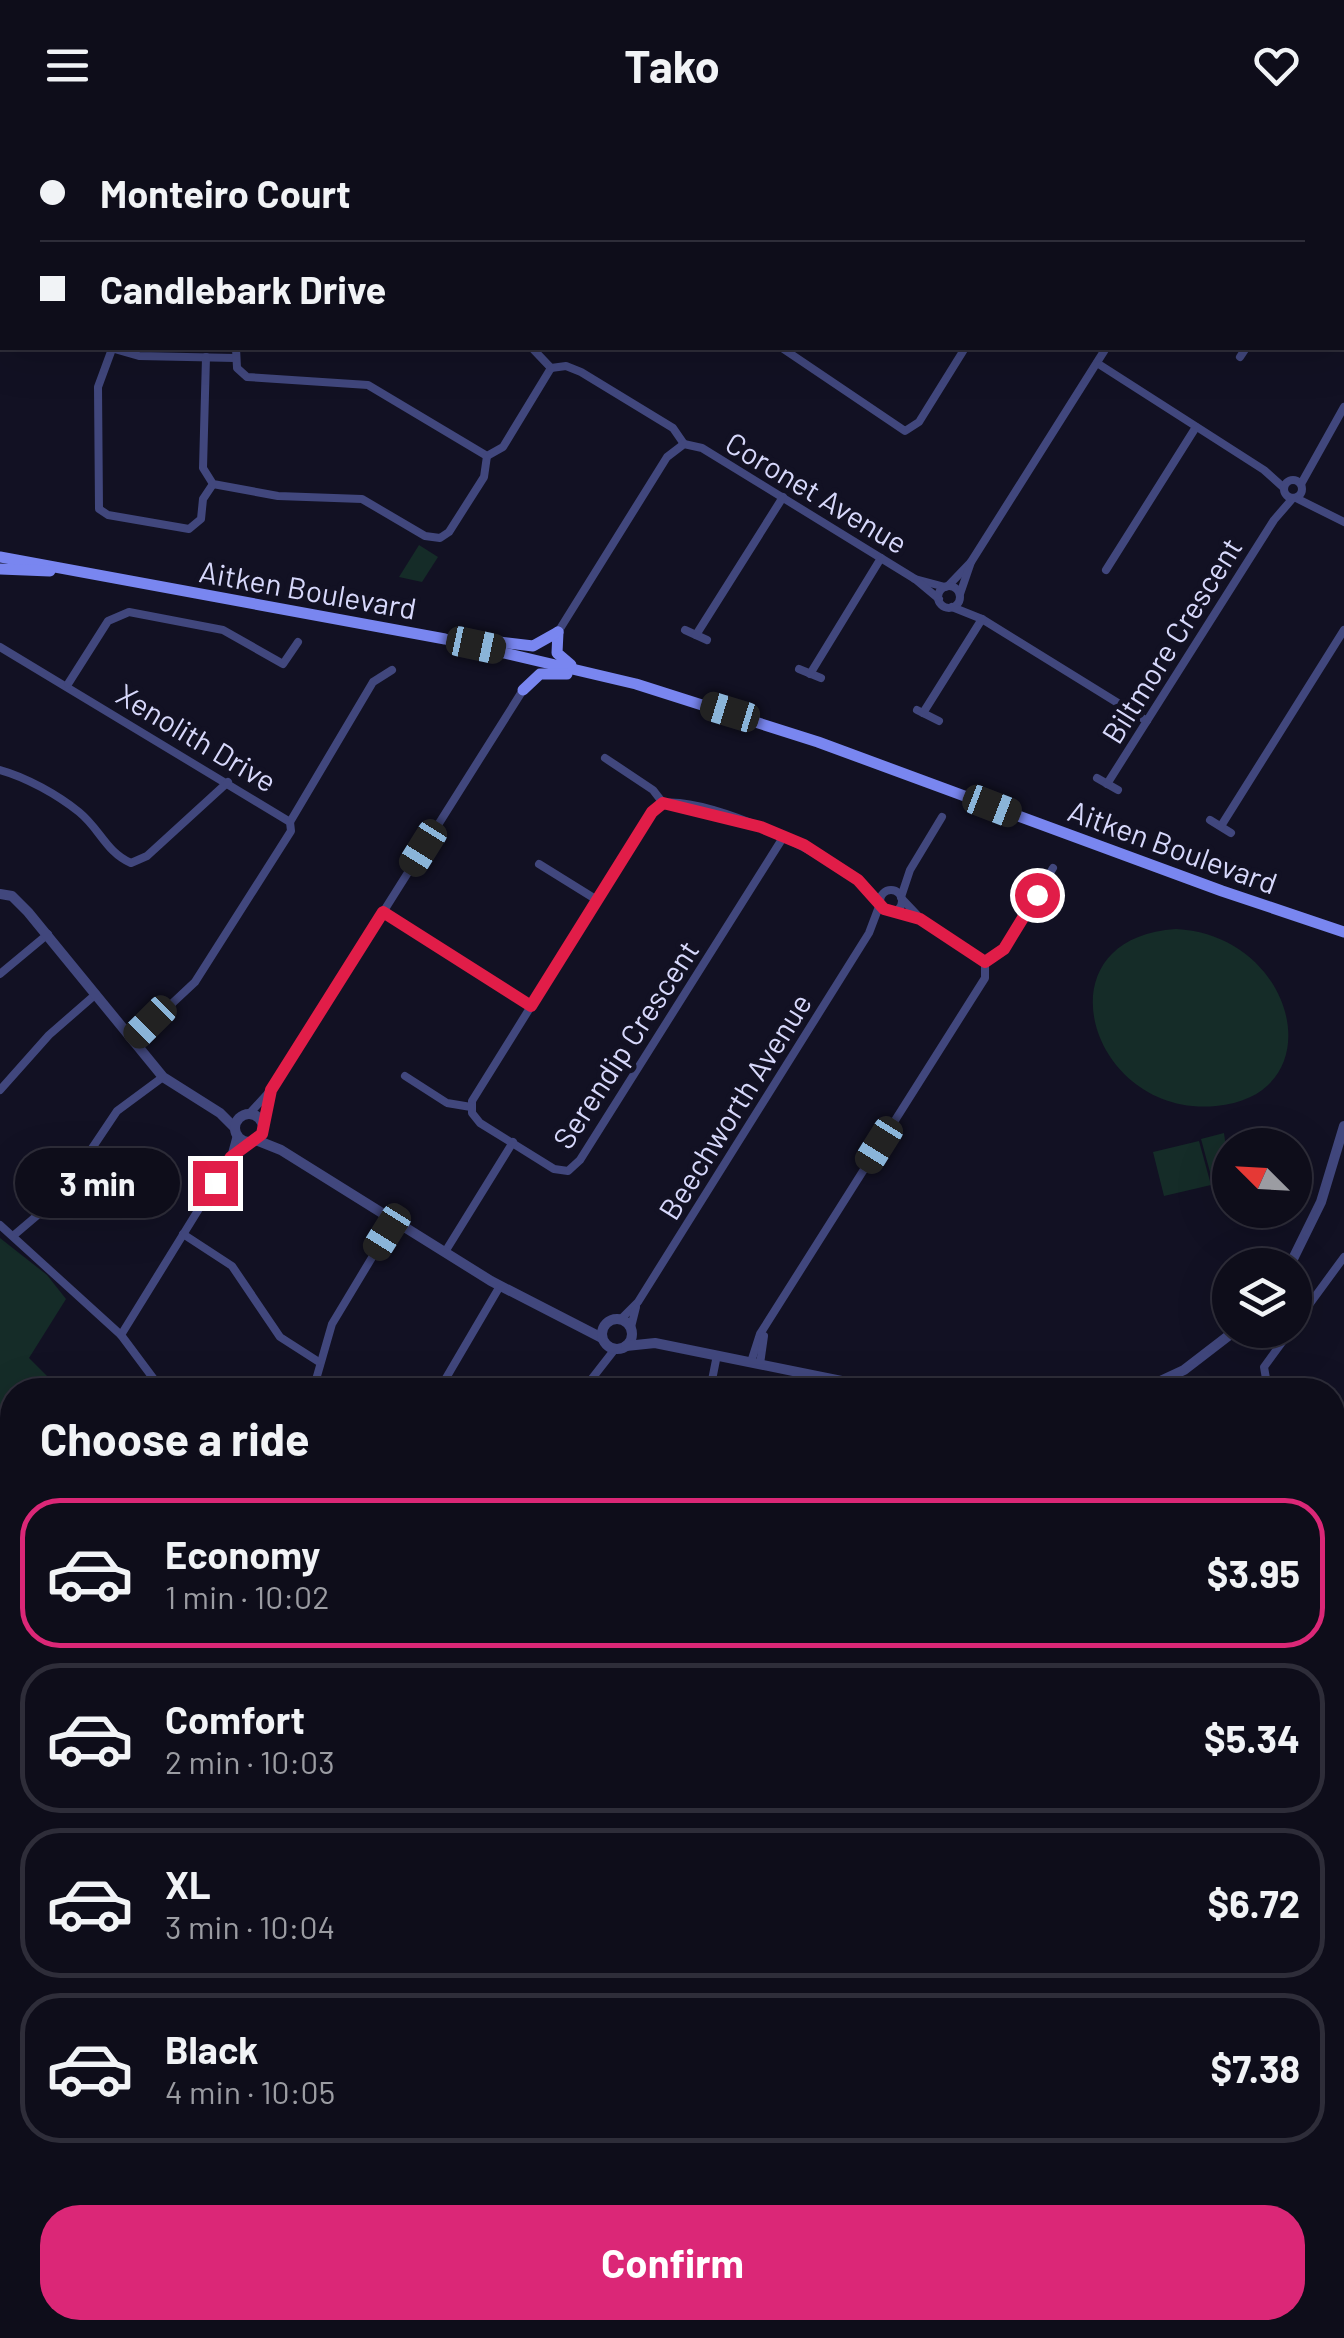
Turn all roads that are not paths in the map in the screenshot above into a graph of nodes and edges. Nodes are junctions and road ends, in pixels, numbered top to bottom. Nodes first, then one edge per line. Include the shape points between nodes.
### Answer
1 (110, 350) edge
2 (118, 350) edge
3 (534, 350) edge
4 (785, 350) edge
5 (964, 350) edge
6 (1105, 350) edge
7 (1245, 350) edge
8 (236, 353) edge
9 (206, 357) junction
10 (1240, 357) dead end
11 (1097, 363) junction
12 (551, 368) junction
13 (1344, 407) edge
14 (1196, 426) junction
15 (680, 445) junction
16 (487, 456) junction
17 (213, 484) junction
18 (1293, 489) junction
19 (782, 498) junction
20 (1344, 522) edge
21 (0, 557) edge
22 (881, 558) junction
23 (971, 562) junction
24 (0, 570) edge
25 (1106, 570) dead end
26 (74, 571) junction
27 (915, 579) junction
28 (946, 586) junction
29 (960, 595) junction
30 (939, 599) junction
31 (952, 607) junction
32 (982, 619) junction
33 (685, 630) dead end
34 (1344, 630) edge
35 (558, 632) junction
36 (696, 635) junction
37 (445, 638) junction
38 (708, 640) dead end
39 (298, 642) dead end
40 (0, 647) edge
41 (509, 652) junction
42 (799, 669) dead end
43 (392, 670) dead end
44 (580, 670) junction
45 (810, 674) junction
46 (822, 678) dead end
47 (68, 684) junction
48 (523, 690) junction
49 (682, 698) junction
50 (939, 720) dead end
51 (1147, 722) junction
52 (605, 758) dead end
53 (0, 770) edge
54 (1097, 778) dead end
55 (228, 782) junction
56 (1107, 784) junction
57 (1118, 790) dead end
58 (663, 803) junction
59 (942, 817) dead end
60 (1210, 820) dead end
61 (290, 822) junction
62 (1221, 826) junction
63 (1231, 833) dead end
64 (784, 836) junction
65 (539, 864) dead end
66 (1053, 868) dead end
67 (910, 870) junction
68 (858, 880) junction
69 (889, 890) junction
70 (0, 894) edge
71 (901, 898) junction
72 (597, 900) junction
73 (880, 902) junction
74 (383, 912) junction
75 (891, 912) junction
76 (920, 919) junction
77 (1344, 932) edge
78 (48, 934) junction
79 (869, 934) junction
80 (985, 962) junction
81 (0, 974) edge
82 (96, 994) junction
83 (531, 1006) junction
84 (133, 1040) junction
85 (405, 1076) dead end
86 (164, 1077) junction
87 (0, 1090) edge
88 (271, 1090) junction
89 (470, 1107) junction
90 (220, 1112) junction
91 (246, 1114) junction
92 (262, 1125) junction
93 (1344, 1126) edge
94 (244, 1136) junction
95 (512, 1142) junction
96 (281, 1150) junction
97 (1331, 1164) junction
98 (1344, 1168) edge
99 (394, 1220) junction
100 (0, 1225) edge
101 (183, 1234) junction
102 (13, 1236) junction
103 (1300, 1248) edge
104 (444, 1252) junction
105 (1344, 1258) edge
106 (500, 1286) junction
107 (1312, 1301) edge
108 (579, 1322) junction
109 (606, 1323) junction
110 (628, 1326) junction
111 (121, 1335) junction
112 (655, 1343) junction
113 (612, 1344) junction
114 (1213, 1348) edge
115 (1278, 1348) edge
116 (717, 1356) junction
117 (319, 1362) junction
118 (755, 1363) junction
119 (153, 1378) edge
120 (316, 1378) edge
121 (445, 1378) edge
122 (590, 1378) edge
123 (712, 1378) edge
124 (808, 1378) edge
125 (1168, 1378) edge
126 (1266, 1378) edge

1 - 17 street via 98,387 99,508 189,529 201,520
2 - 9 street
3 - 12 street
4 - 5 street via 905,431 920,422
6 - 11 street
7 - 10 street
8 - 9 street
8 - 16 street via 239,372 252,378 346,380 378,388
9 - 17 street via 203,468
11 - 14 street
11 - 23 street
12 - 15 street via 572,367 665,424
12 - 16 street via 503,447
13 - 18 street, Biltmore Crescent
14 - 18 street
14 - 25 street
15 - 19 street, Coronet Avenue via 696,445
15 - 35 street, Coronet Avenue
16 - 17 street via 484,477 440,538 362,499 278,496
18 - 20 street
18 - 51 street, Biltmore Crescent
19 - 22 street, Coronet Avenue
19 - 36 street
21 - 26 main road, Aitken Boulevard
22 - 27 street, Coronet Avenue
22 - 45 street
23 - 28 street
23 - 29 street
24 - 26 main road
26 - 37 main road, Aitken Boulevard
27 - 28 street, Coronet Avenue
27 - 30 street, Coronet Avenue
28 - 29 street, Coronet Avenue
28 - 30 street
29 - 31 street
29 - 32 street
30 - 31 street, Coronet Avenue
31 - 32 street
32 - 50 street via 920,712
32 - 51 street
33 - 36 street
34 - 62 street
35 - 37 main road via 533,646
35 - 44 main road via 557,653
36 - 38 street
37 - 41 main road, Aitken Boulevard
39 - 47 street via 283,664 223,630 129,612 108,621
40 - 47 street, Xenolith Drive
41 - 44 main road, Aitken Boulevard
41 - 48 main road via 526,670
42 - 45 street
43 - 61 street via 373,682
44 - 49 main road, Aitken Boulevard
45 - 46 street
47 - 55 street, Xenolith Drive
48 - 49 main road via 552,671
48 - 74 street
49 - 77 main road, Aitken Boulevard
51 - 56 street, Biltmore Crescent
52 - 58 street
53 - 55 street via 81,813 115,856 131,863
54 - 56 street, Biltmore Crescent
55 - 61 street, Xenolith Drive
56 - 57 street, Biltmore Crescent
58 - 64 street
58 - 72 street
59 - 67 street
60 - 62 street
61 - 84 street, Xenolith Drive via 291,831 196,982
62 - 63 street
64 - 68 street
64 - 95 street, Serendip Crescent via 574,1168 554,1169
65 - 72 street
66 - 80 street via 1004,949
67 - 69 street, Beechworth Avenue
67 - 71 street, Beechworth Avenue
68 - 69 street
68 - 73 street
69 - 71 street
69 - 73 street, Beechworth Avenue
70 - 78 street via 12,896
71 - 75 street, Beechworth Avenue
71 - 76 street
72 - 83 street
73 - 75 street
73 - 79 street, Beechworth Avenue
74 - 83 street
74 - 88 street
75 - 76 street
75 - 79 street, Beechworth Avenue
76 - 80 street
78 - 81 street
78 - 82 street
79 - 110 street, Beechworth Avenue
80 - 118 street via 985,978 766,1326
82 - 84 street
82 - 87 street
83 - 89 street
84 - 86 street
85 - 89 street, Serendip Crescent via 447,1103
86 - 90 street
86 - 102 street via 118,1112 60,1196
88 - 91 street
88 - 92 street
89 - 95 street, Serendip Crescent via 475,1118
90 - 91 street
90 - 94 street
91 - 92 street
91 - 94 street
92 - 94 street
92 - 96 street
93 - 97 street
94 - 96 street
94 - 101 street
95 - 104 street
96 - 99 street
97 - 98 street
97 - 103 street
99 - 104 street
99 - 117 street via 339,1311
100 - 102 street
101 - 111 street
101 - 117 street via 232,1266 280,1337
102 - 111 street
104 - 106 street
105 - 107 street
106 - 108 street
106 - 121 street
108 - 109 street
108 - 113 street
109 - 110 street
109 - 113 street
110 - 112 street
110 - 113 street
111 - 119 street
112 - 113 street
112 - 116 street
113 - 122 street
114 - 125 street
115 - 126 street via 1264,1367
116 - 118 street
116 - 123 street
117 - 120 street
118 - 124 street

